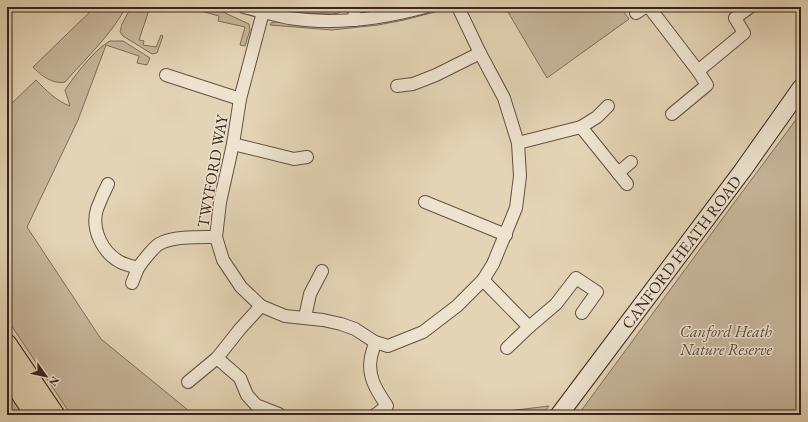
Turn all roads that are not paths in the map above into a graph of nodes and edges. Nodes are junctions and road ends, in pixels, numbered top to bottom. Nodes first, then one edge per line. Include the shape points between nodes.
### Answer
1 (244, 7) edge
2 (354, 7) edge
3 (425, 7) edge
4 (458, 7) edge
5 (649, 7) edge
6 (750, 7) edge
7 (263, 12) junction
8 (355, 20) junction
9 (480, 53) junction
10 (698, 71) junction
11 (166, 75) dead end
12 (397, 86) dead end
13 (801, 88) edge
14 (240, 99) junction
15 (608, 106) dead end
16 (672, 114) dead end
17 (581, 127) junction
18 (518, 143) junction
19 (233, 144) junction
20 (307, 157) dead end
21 (631, 162) dead end
22 (618, 173) junction
23 (108, 184) dead end
24 (627, 184) dead end
25 (425, 202) dead end
26 (506, 234) junction
27 (216, 237) junction
28 (138, 268) junction
29 (322, 271) dead end
30 (483, 280) junction
31 (132, 283) dead end
32 (261, 306) junction
33 (582, 312) dead end
34 (305, 317) junction
35 (529, 327) junction
36 (375, 342) junction
37 (7, 344) edge
38 (507, 348) dead end
39 (217, 358) junction
40 (7, 373) edge
41 (188, 382) dead end
42 (391, 411) edge
43 (279, 414) edge
44 (35, 415) edge
45 (55, 415) edge
46 (375, 415) edge
47 (558, 415) edge

1 - 7 street
2 - 8 street
3 - 8 street
4 - 9 street, TWYFORD WAY
5 - 10 street
6 - 10 street via 734,18 744,33
7 - 8 street via 323,21
7 - 14 street, TWYFORD WAY
9 - 12 street via 436,75 413,84
9 - 18 street, TWYFORD WAY via 504,98
10 - 16 street via 707,85
11 - 14 street
13 - 47 main road, CANFORD HEATH ROAD via 743,170
14 - 19 street, TWYFORD WAY
15 - 17 street
17 - 18 street
17 - 22 street
18 - 26 street, TWYFORD WAY via 520,176 517,202
19 - 20 street via 294,159
19 - 27 street, TWYFORD WAY via 220,202
21 - 22 street
22 - 24 street
23 - 28 street via 97,210 95,224 100,240 108,252 120,262
25 - 26 street
26 - 30 street, TWYFORD WAY
27 - 28 street via 175,239 159,245
27 - 32 street, TWYFORD WAY via 223,260 241,287
28 - 31 street
29 - 34 street via 310,294
30 - 35 street
30 - 36 street, TWYFORD WAY via 457,306 423,332 388,346
32 - 34 street, TWYFORD WAY via 285,316
32 - 39 street
33 - 35 street via 597,292 576,278 556,304
34 - 36 street, TWYFORD WAY via 341,324
35 - 38 street
36 - 42 street via 370,358 370,373 376,389
37 - 45 highway
39 - 41 street
39 - 43 street via 240,378 247,395 256,405
40 - 44 highway
42 - 46 street

